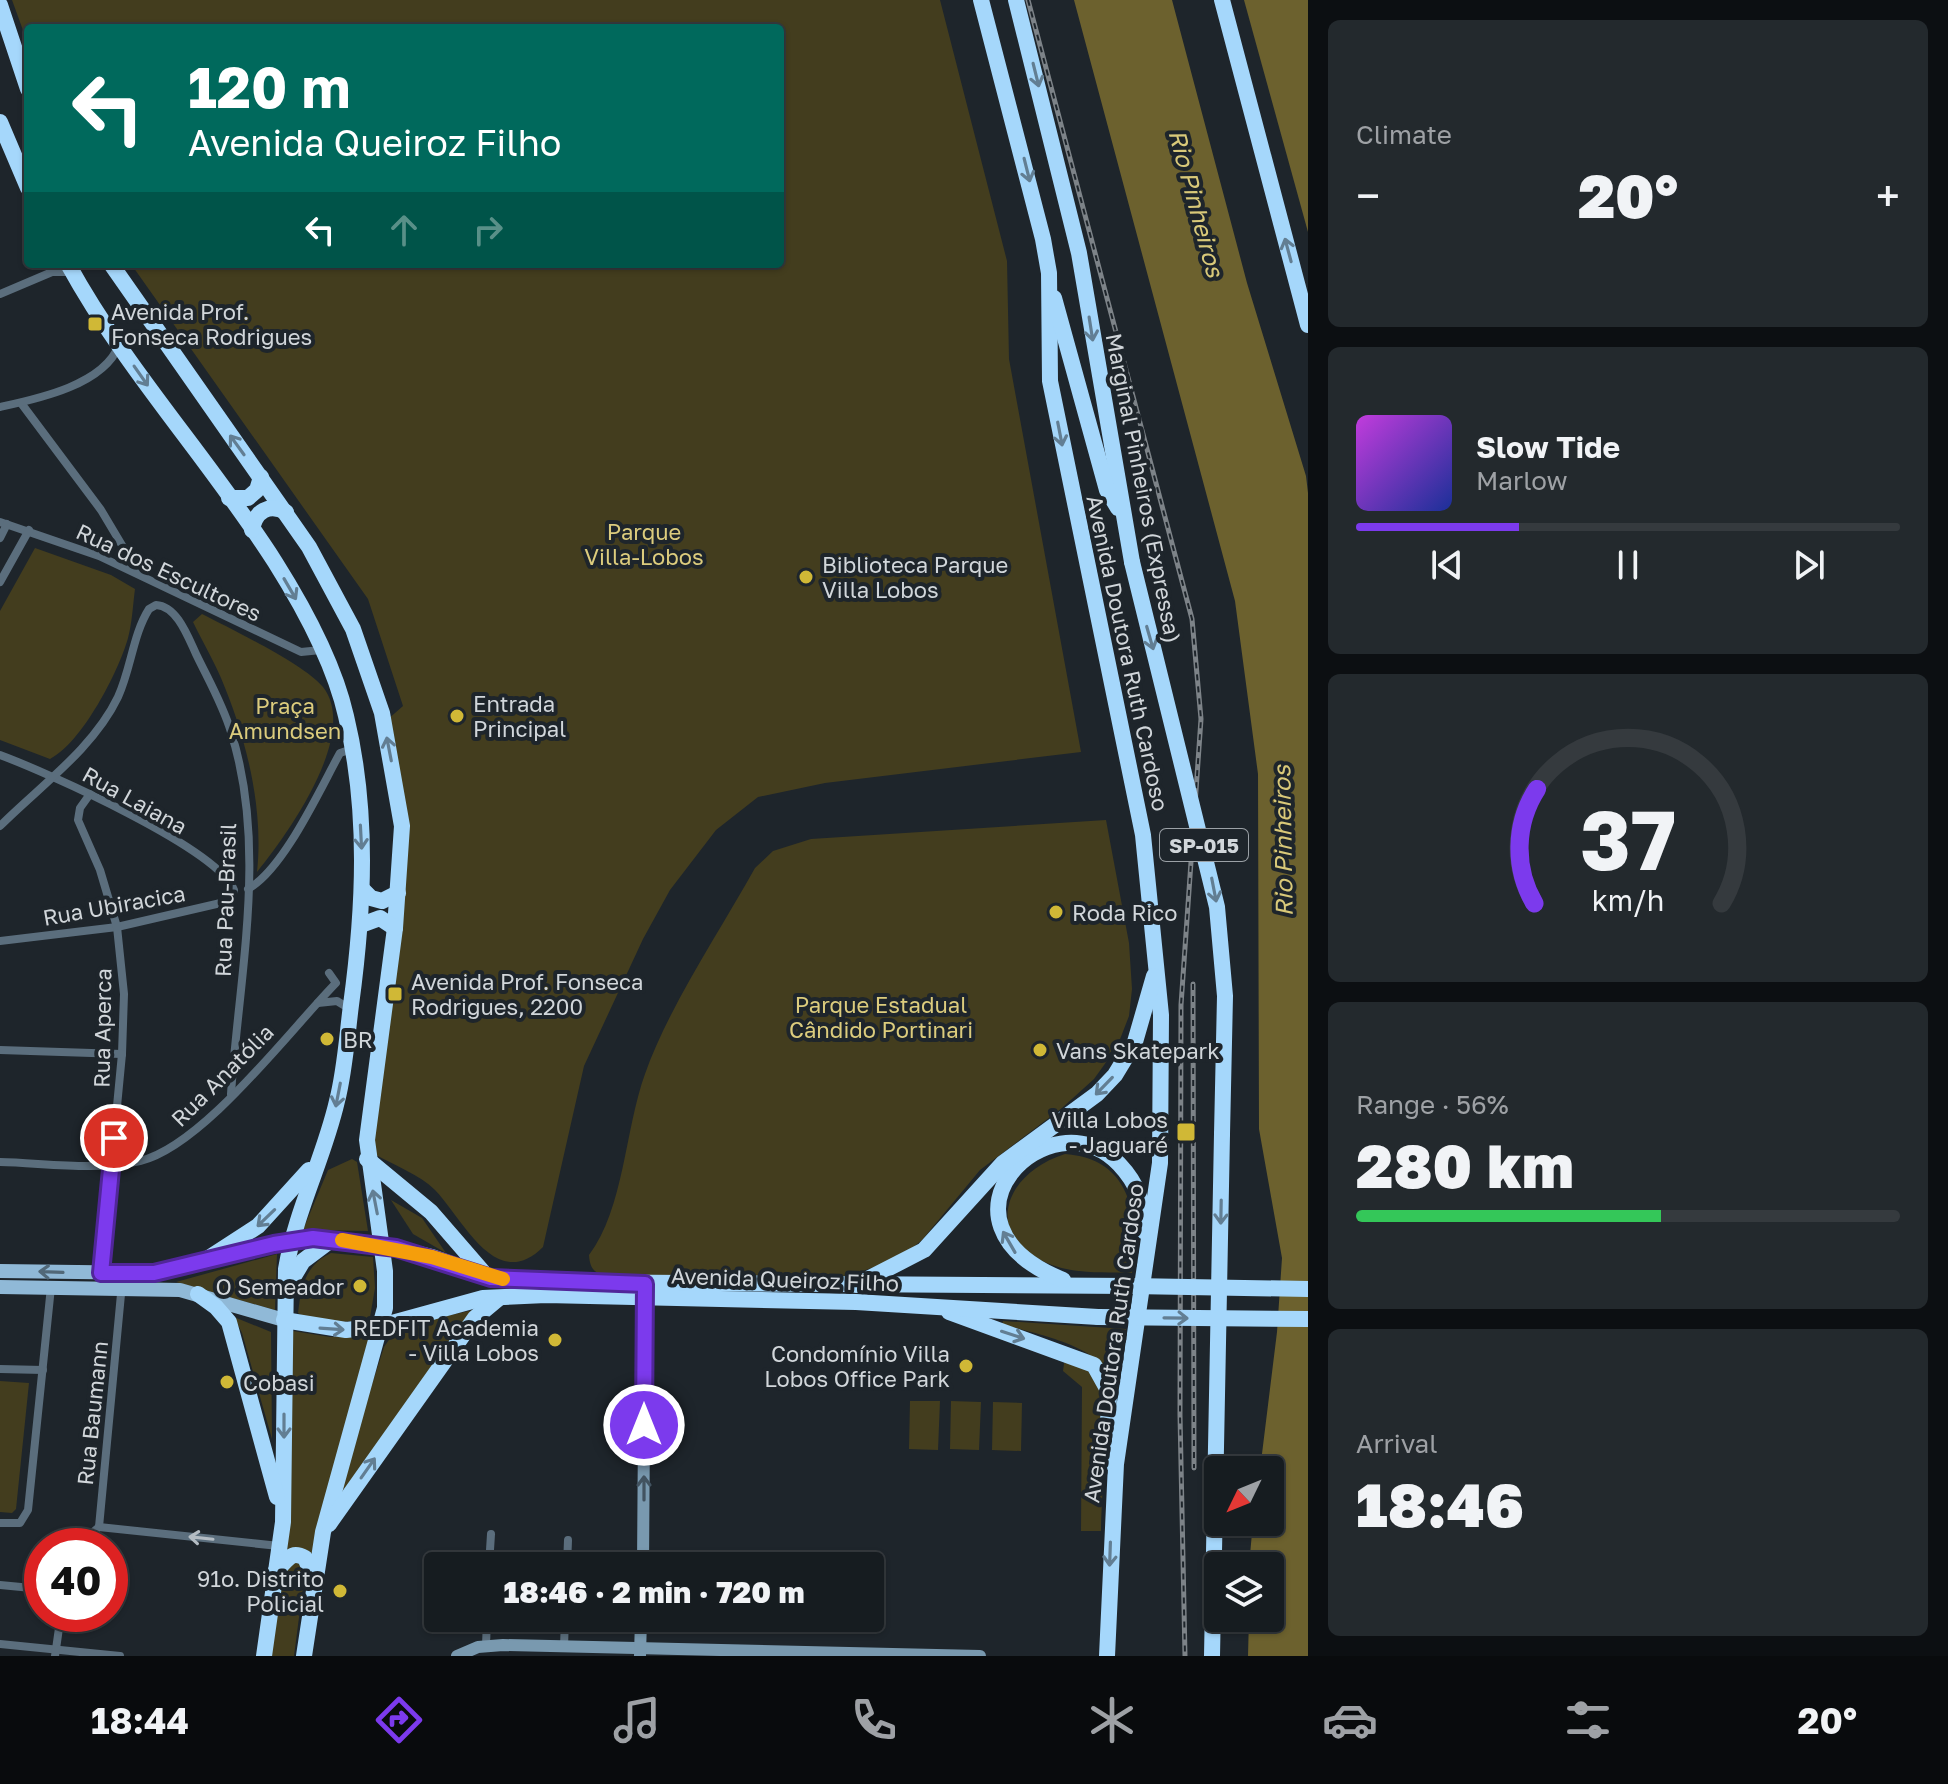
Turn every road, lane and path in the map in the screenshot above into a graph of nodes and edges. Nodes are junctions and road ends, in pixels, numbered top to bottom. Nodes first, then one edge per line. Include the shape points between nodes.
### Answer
1 (981, 0) edge
2 (992, 0) edge
3 (1016, 0) edge
4 (1222, 0) edge
5 (0, 5) edge
6 (993, 40) junction
7 (6, 44) edge
8 (24, 81) edge
9 (0, 122) edge
10 (24, 179) edge
11 (70, 268) edge
12 (114, 268) edge
13 (1049, 273) junction
14 (0, 294) edge
15 (1308, 325) edge
16 (119, 345) junction
17 (21, 403) junction
18 (0, 407) edge
19 (261, 477) junction
20 (229, 498) junction
21 (286, 512) junction
22 (1122, 512) junction
23 (3, 523) edge
24 (29, 530) junction
25 (252, 530) junction
26 (0, 538) edge
27 (138, 573) junction
28 (0, 582) edge
29 (321, 650) junction
30 (352, 749) junction
31 (0, 755) edge
32 (51, 775) junction
33 (90, 794) junction
34 (0, 826) edge
35 (248, 889) junction
36 (362, 889) junction
37 (398, 893) junction
38 (232, 897) joint
39 (361, 925) junction
40 (117, 927) junction
41 (395, 928) junction
42 (0, 941) edge
43 (1157, 965) junction
44 (329, 973) dead end
45 (317, 1003) junction
46 (350, 1010) junction
47 (0, 1050) edge
48 (122, 1054) junction
49 (231, 1094) junction
50 (317, 1159) junction
51 (367, 1159) junction
52 (0, 1162) edge
53 (111, 1165) junction
54 (333, 1239) junction
55 (291, 1241) junction
56 (382, 1245) junction
57 (201, 1263) junction
58 (1145, 1269) junction
59 (0, 1271) edge
60 (101, 1273) junction
61 (491, 1278) junction
62 (122, 1280) junction
63 (1072, 1284) junction
64 (855, 1286) junction
65 (0, 1287) edge
66 (51, 1287) junction
67 (1308, 1289) edge
68 (645, 1291) junction
69 (285, 1292) junction
70 (198, 1294) junction
71 (501, 1297) junction
72 (940, 1307) junction
73 (1308, 1319) edge
74 (284, 1320) junction
75 (381, 1326) junction
76 (0, 1369) edge
77 (43, 1370) junction
78 (353, 1423) junction
79 (1113, 1495) junction
80 (283, 1522) junction
81 (0, 1523) edge
82 (99, 1527) joint
83 (323, 1532) junction
84 (491, 1534) dead end
85 (568, 1540) dead end
86 (279, 1546) junction
87 (490, 1552) edge
88 (568, 1552) edge
89 (643, 1552) edge
90 (276, 1570) junction
91 (314, 1577) junction
92 (0, 1585) edge
93 (24, 1587) edge
94 (59, 1632) edge
95 (486, 1632) edge
96 (565, 1632) edge
97 (641, 1632) edge
98 (0, 1644) edge
99 (486, 1646) junction
100 (564, 1647) junction
101 (56, 1652) edge
102 (640, 1653) edge
103 (120, 1656) edge
104 (264, 1656) edge
105 (303, 1656) edge
106 (457, 1656) edge
107 (980, 1656) edge
108 (1107, 1656) edge
109 (1212, 1656) edge

1 - 6 highway, Avenida Doutora Ruth Cardoso
2 - 6 highway
3 -> 22 highway, Marginal Pinheiros (Expressa) / SP-015 via 1079,253
15 -> 4 highway
5 - 7 highway
6 -> 13 highway, Avenida Doutora Ruth Cardoso
7 - 8 highway
9 - 10 highway
11 - 14 street
11 - 16 highway
19 -> 12 highway
13 - 22 highway via 1107,490
13 -> 43 highway, Avenida Doutora Ruth Cardoso via 1050,381 1131,769
16 - 17 street via 108,362 71,388
16 -> 20 highway
17 - 18 street
17 - 27 street via 101,510
19 - 20 highway via 248,498
19 - 21 highway
20 - 25 highway
21 - 25 highway via 262,511
37 -> 21 highway via 402,826 382,713 338,595
22 -> 109 highway, Marginal Pinheiros (Expressa) / SP-015, bridge via 1217,907 1225,996
23 - 24 street, Rua dos Escultores
23 - 26 street
24 - 27 street, Rua dos Escultores
24 - 28 street
25 -> 29 highway
27 - 29 street, Rua dos Escultores via 301,652
29 - 30 highway via 346,714
30 - 35 street via 340,753 266,876
30 -> 36 highway
31 - 32 street, Rua Laiana
32 - 33 street, Rua Laiana
32 - 34 street
32 - 35 street, Rua Pau-Brasil via 85,743 117,699 145,616 156,605 171,610 231,731 246,807
33 - 38 street, Rua Laiana via 168,836 217,870 230,882
33 - 40 street, Rua Aperca via 78,820
35 - 49 street, Rua Pau-Brasil
36 - 37 highway via 382,901
36 - 39 highway
37 - 41 highway
38 - 40 street, Rua Ubiracica
39 - 41 highway via 380,918
39 - 46 highway
40 - 42 street, Rua Ubiracica
40 - 48 street, Rua Aperca via 124,994
41 - 51 highway
43 - 58 highway, Avenida Doutora Ruth Cardoso via 1162,1132
43 -> 64 highway via 1140,1031 1115,1075 1083,1106 1003,1163 924,1250
44 - 45 street, Rua Anatólia via 336,983
45 - 46 street via 337,1001
45 - 49 street, Rua Anatólia
46 -> 50 highway via 338,1099
47 - 48 street
48 - 53 street, Rua Aperca
49 - 53 street, Rua Anatólia via 170,1150
50 - 55 highway
50 -> 57 highway via 258,1226
56 -> 51 highway
51 - 61 highway via 431,1212
52 - 53 street, Rua Anatólia
53 - 60 street, Rua Aperca
54 - 55 highway, Avenida Queiroz Filho
54 - 56 highway, Avenida Queiroz Filho
54 - 69 highway via 303,1261
55 - 57 main road, Avenida Queiroz Filho
55 - 69 highway
56 - 61 highway, Avenida Queiroz Filho
56 - 75 highway via 386,1289
57 - 62 main road, Avenida Queiroz Filho
63 -> 58 highway via 1021,1259 1009,1247 1000,1224 1005,1181 1035,1153 1058,1144 1101,1150 1131,1176 1143,1211
58 - 79 highway, Avenida Doutora Ruth Cardoso
60 -> 59 main road, Avenida Queiroz Filho
60 - 62 main road, Avenida Queiroz Filho
61 - 68 highway, Avenida Queiroz Filho
62 - 66 main road, Avenida Queiroz Filho
62 - 70 main road, Avenida Queiroz Filho
62 - 82 street, Rua Baumann
63 - 64 highway, Avenida Queiroz Filho
63 - 67 highway, Avenida Queiroz Filho, bridge
64 - 68 highway, Avenida Queiroz Filho
65 - 66 main road, Avenida Queiroz Filho
66 - 77 street
68 - 71 highway, Avenida Queiroz Filho
68 - 72 highway, Avenida Queiroz Filho
89 -> 68 street
69 - 74 highway
70 - 74 main road, Avenida Queiroz Filho
70 - 80 highway via 229,1322
71 - 75 highway, Avenida Queiroz Filho via 454,1304
83 -> 71 highway via 475,1318
72 -> 73 highway, Avenida Queiroz Filho, bridge via 1098,1317
72 -> 79 highway via 1078,1357 1100,1371 1109,1392 1107,1480
74 -> 75 highway, Avenida Queiroz Filho via 331,1330
74 -> 80 highway
75 - 78 highway
76 - 77 street
77 - 81 street via 27,1517 16,1524
78 - 83 highway
78 - 91 street via 328,1503
79 -> 108 highway, Avenida Doutora Ruth Cardoso
80 - 86 highway
86 -> 82 street
83 - 91 highway
84 - 87 street
85 - 88 street
86 - 90 highway
90 - 91 highway via 297,1554 305,1558
90 - 104 highway
91 - 105 highway
92 - 93 street
94 - 101 street
95 - 99 street
96 - 100 street
97 - 102 street
98 - 101 street
99 - 100 street
99 - 106 street
100 - 102 street
101 - 103 street
102 - 107 street

